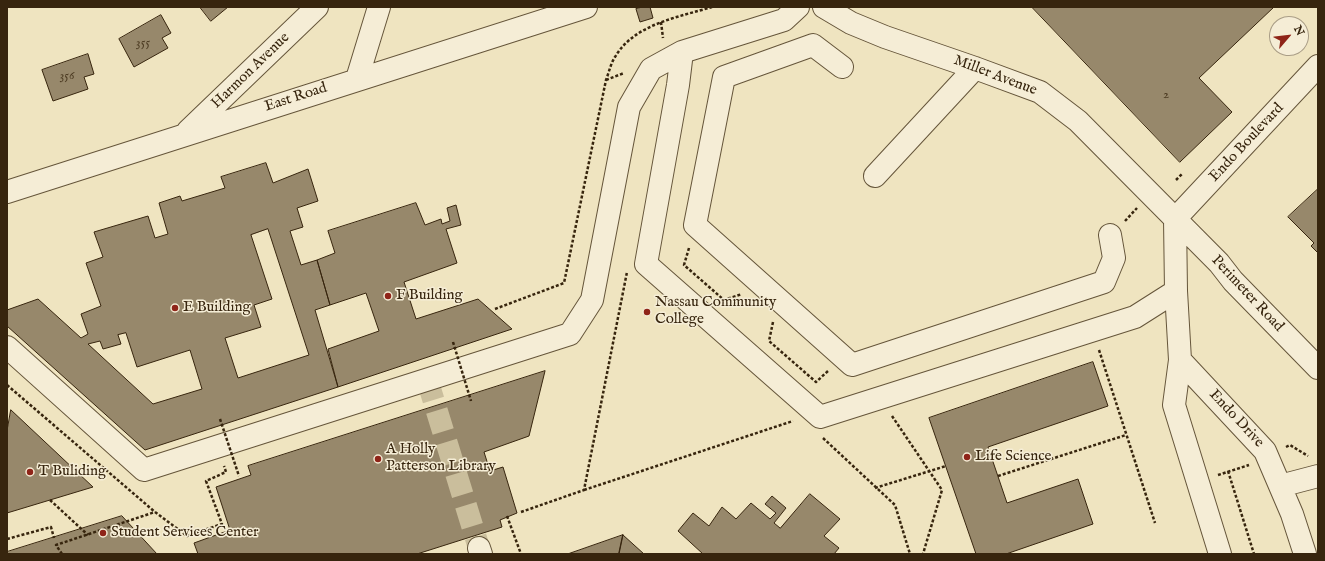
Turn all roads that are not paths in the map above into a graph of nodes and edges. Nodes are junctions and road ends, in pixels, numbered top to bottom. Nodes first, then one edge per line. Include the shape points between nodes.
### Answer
1 (317, 7) edge
2 (379, 7) edge
3 (586, 7) edge
4 (798, 7) edge
5 (824, 7) edge
6 (673, 48) junction
7 (1318, 66) edge
8 (842, 67) dead end
9 (975, 68) junction
10 (357, 79) junction
11 (184, 134) junction
12 (875, 176) dead end
13 (7, 192) edge
14 (1175, 219) junction
15 (1110, 235) dead end
16 (1176, 291) junction
17 (7, 347) edge
18 (1180, 360) junction
19 (1318, 368) edge
20 (1315, 468) edge
21 (1280, 486) junction
22 (1220, 554) edge
23 (1305, 554) edge

1 - 11 street, Harmon Avenue
2 - 10 street
3 - 10 street, East Road
4 - 6 street via 784,20
5 - 9 street, Miller Avenue via 851,23 885,37
6 - 16 street via 677,93 646,264 820,417 1135,317
6 - 17 street via 651,69 629,107 592,300 570,334 144,470
7 - 14 street, Endo Boulevard
8 - 15 street via 813,45 724,77 695,225 852,365 1104,282 1114,258
9 - 12 street
9 - 14 street, Miller Avenue via 1040,92 1078,121
10 - 11 street, East Road
11 - 13 street, East Road
14 - 16 street
14 - 19 street, Perimeter Road
16 - 18 street
18 - 21 street, Endo Drive via 1265,451
18 - 22 street via 1174,405
20 - 21 street
21 - 23 street, Endo Drive

